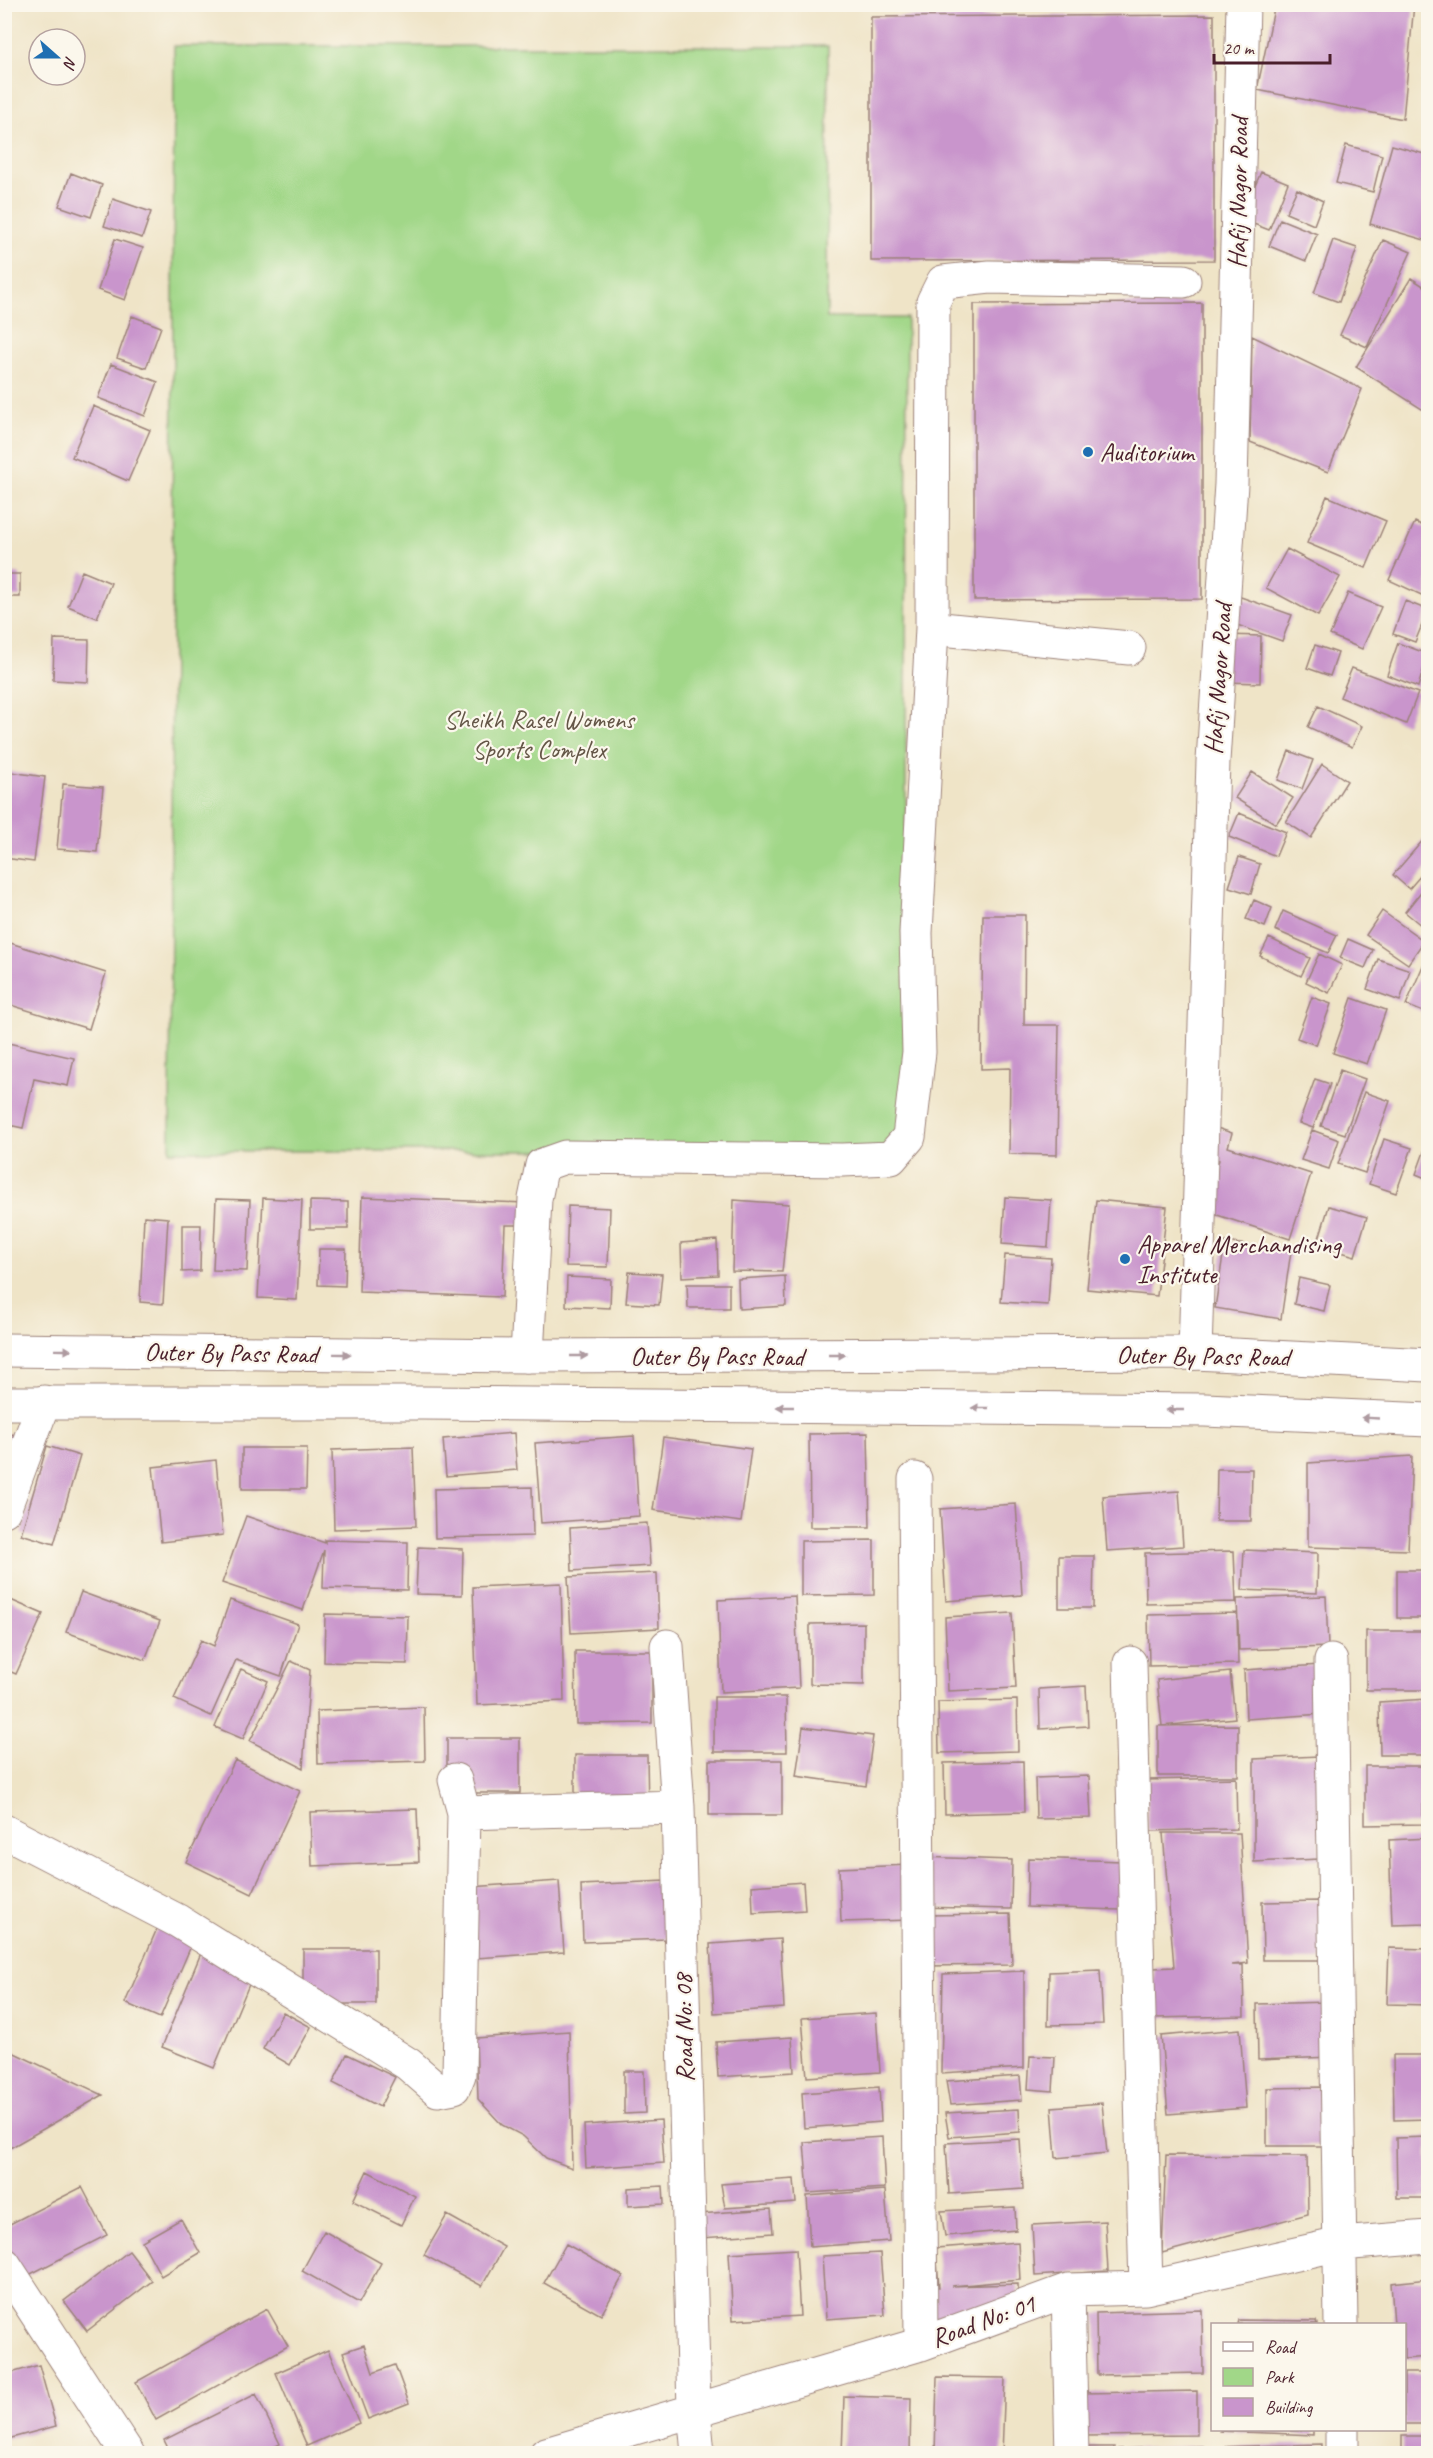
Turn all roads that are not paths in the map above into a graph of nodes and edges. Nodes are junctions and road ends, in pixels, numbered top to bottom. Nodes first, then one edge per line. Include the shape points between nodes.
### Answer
1 (1243, 4) edge
2 (1184, 281) dead end
3 (932, 628) junction
4 (1129, 648) dead end
5 (4, 1350) edge
6 (1195, 1353) junction
7 (527, 1356) junction
8 (1428, 1365) edge
9 (44, 1402) junction
10 (4, 1403) edge
11 (1428, 1420) edge
12 (915, 1479) dead end
13 (4, 1509) edge
14 (667, 1646) dead end
15 (1331, 1662) dead end
16 (1130, 1663) dead end
17 (455, 1780) dead end
18 (678, 1807) junction
19 (464, 1813) junction
20 (4, 1831) edge
21 (1428, 2236) edge
22 (1340, 2244) junction
23 (4, 2264) edge
24 (1146, 2288) junction
25 (1068, 2290) junction
26 (1341, 2323) edge
27 (921, 2344) junction
28 (694, 2410) junction
29 (1342, 2431) edge
30 (128, 2454) edge
31 (546, 2454) edge
32 (698, 2454) edge
33 (1072, 2454) edge
34 (1342, 2454) edge

1 - 6 street, Hafij Nagor Road via 1231,484 1213,761
2 - 3 street via 990,277 943,282 933,302
3 - 4 street
3 - 7 street via 916,933 919,1052 909,1137 891,1158 565,1157 542,1165 535,1199
5 -> 7 street, Outer By Pass Road
7 -> 6 street, Outer By Pass Road
6 - 8 street, Outer By Pass Road
9 - 10 street, Outer By Pass Road
11 -> 9 street, Outer By Pass Road via 1205,1410
9 - 13 street
12 - 27 street
14 - 18 street, Road No: 08
15 - 22 street
16 - 24 street
17 - 19 street
18 - 19 street
18 - 28 street, Road No: 08
19 - 20 street via 459,2075 454,2087 444,2090 438,2090 408,2064 178,1920
21 - 22 street, Road No: 01
22 - 24 street, Road No: 01
22 - 26 street
23 - 30 street
24 - 25 street, Road No: 01
25 - 27 street, Road No: 01
25 - 33 street
27 - 28 street, Road No: 01
28 - 31 street, Road No: 01
28 - 32 street, Road No: 08
29 - 34 street

